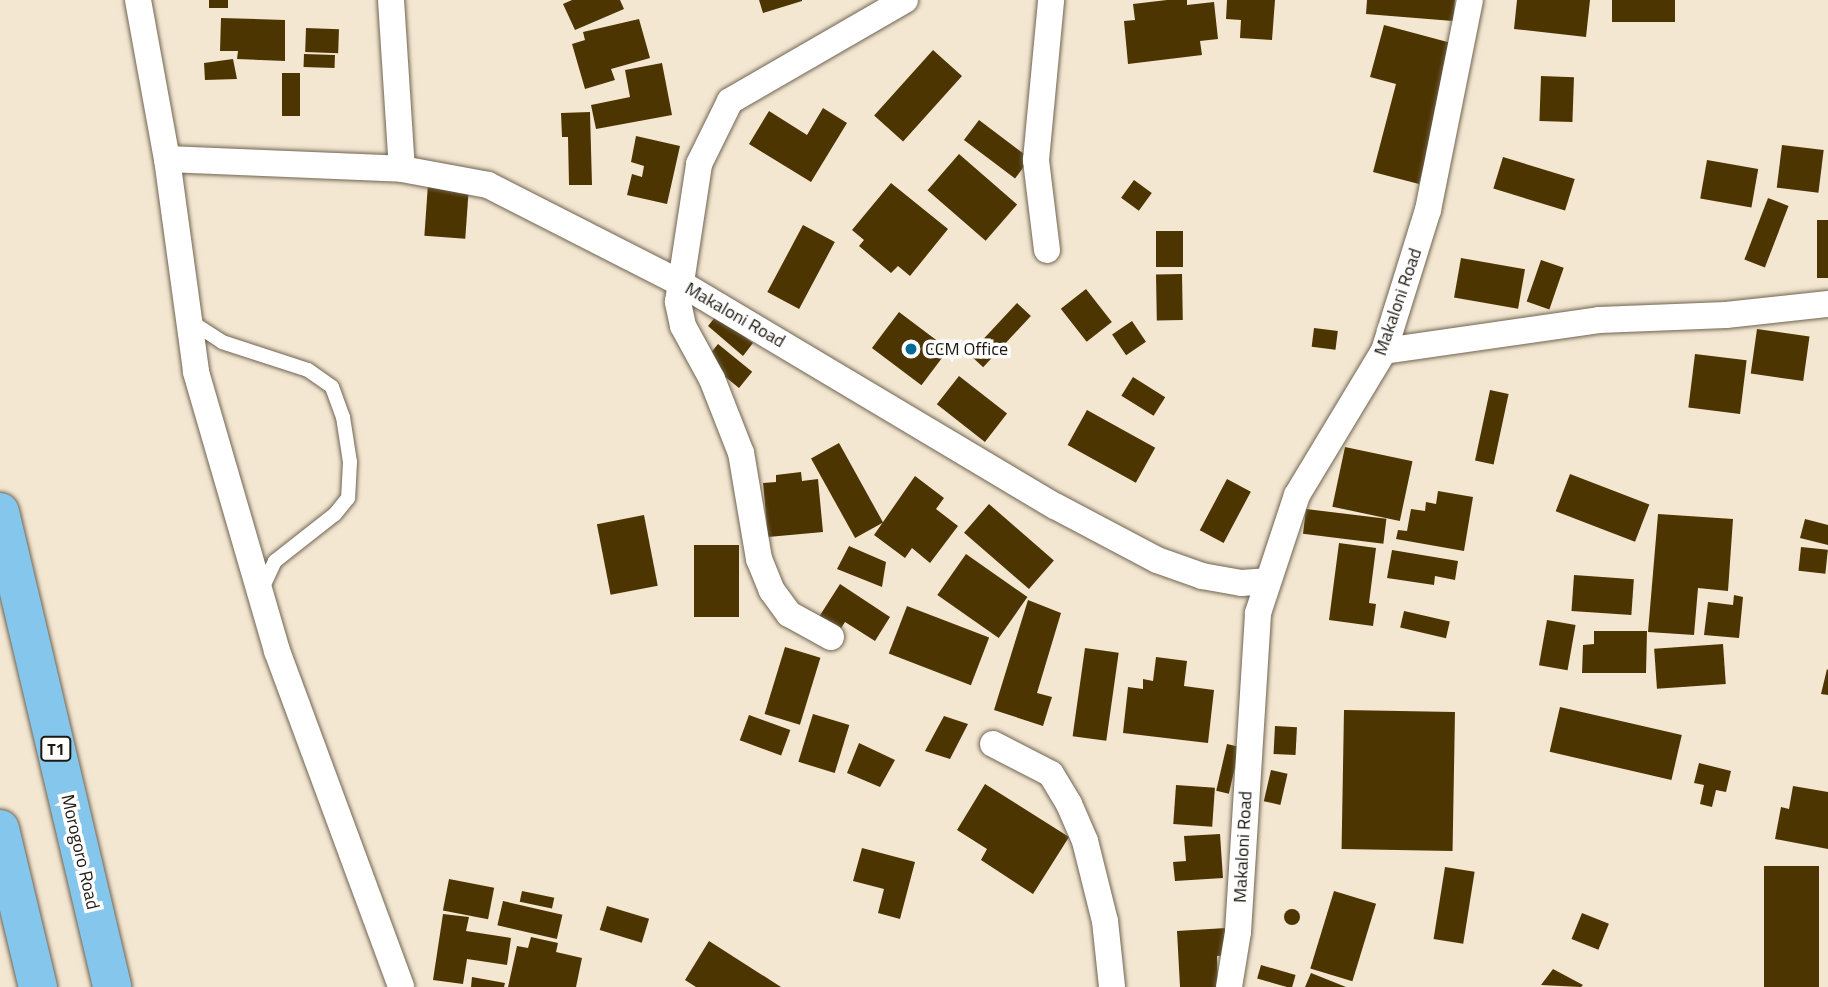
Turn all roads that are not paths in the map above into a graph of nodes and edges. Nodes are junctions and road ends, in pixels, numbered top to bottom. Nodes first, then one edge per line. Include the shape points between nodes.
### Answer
1 (138, 0) edge
2 (390, 0) edge
3 (905, 0) edge
4 (1051, 0) edge
5 (1470, 0) edge
6 (167, 159) junction
7 (402, 169) junction
8 (1047, 250) dead end
9 (682, 284) junction
10 (1827, 307) edge
11 (189, 321) junction
12 (1384, 351) junction
13 (0, 512) edge
14 (1267, 581) junction
15 (259, 595) junction
16 (831, 637) dead end
17 (993, 744) dead end
18 (0, 829) edge
19 (38, 987) edge
20 (112, 987) edge
21 (401, 987) edge
22 (1112, 987) edge
23 (1229, 987) edge

1 - 6 street
2 - 7 street
3 - 9 street via 730,101 699,164
4 - 8 street via 1036,160
5 - 12 street, Makaloni Road via 1428,210
6 - 7 street, Makaloni Road
6 - 11 street
7 - 9 street, Makaloni Road via 488,185
9 - 14 street, Makaloni Road via 1055,506 1157,560 1202,576 1241,583
9 - 16 street via 677,302 683,326 712,379 741,453 759,559 772,591 789,614
10 - 12 street via 1599,320
11 - 15 street via 196,372
11 - 15 lane via 222,342 307,370 331,387 343,417 350,462 348,498 335,514 275,561
12 - 14 street, Makaloni Road via 1297,495
13 - 20 highway, Morogoro Road / T1
14 - 23 street, Makaloni Road via 1258,613 1238,932
15 - 21 street
17 - 22 street via 1051,774 1069,804 1085,841 1104,921
18 - 19 highway

